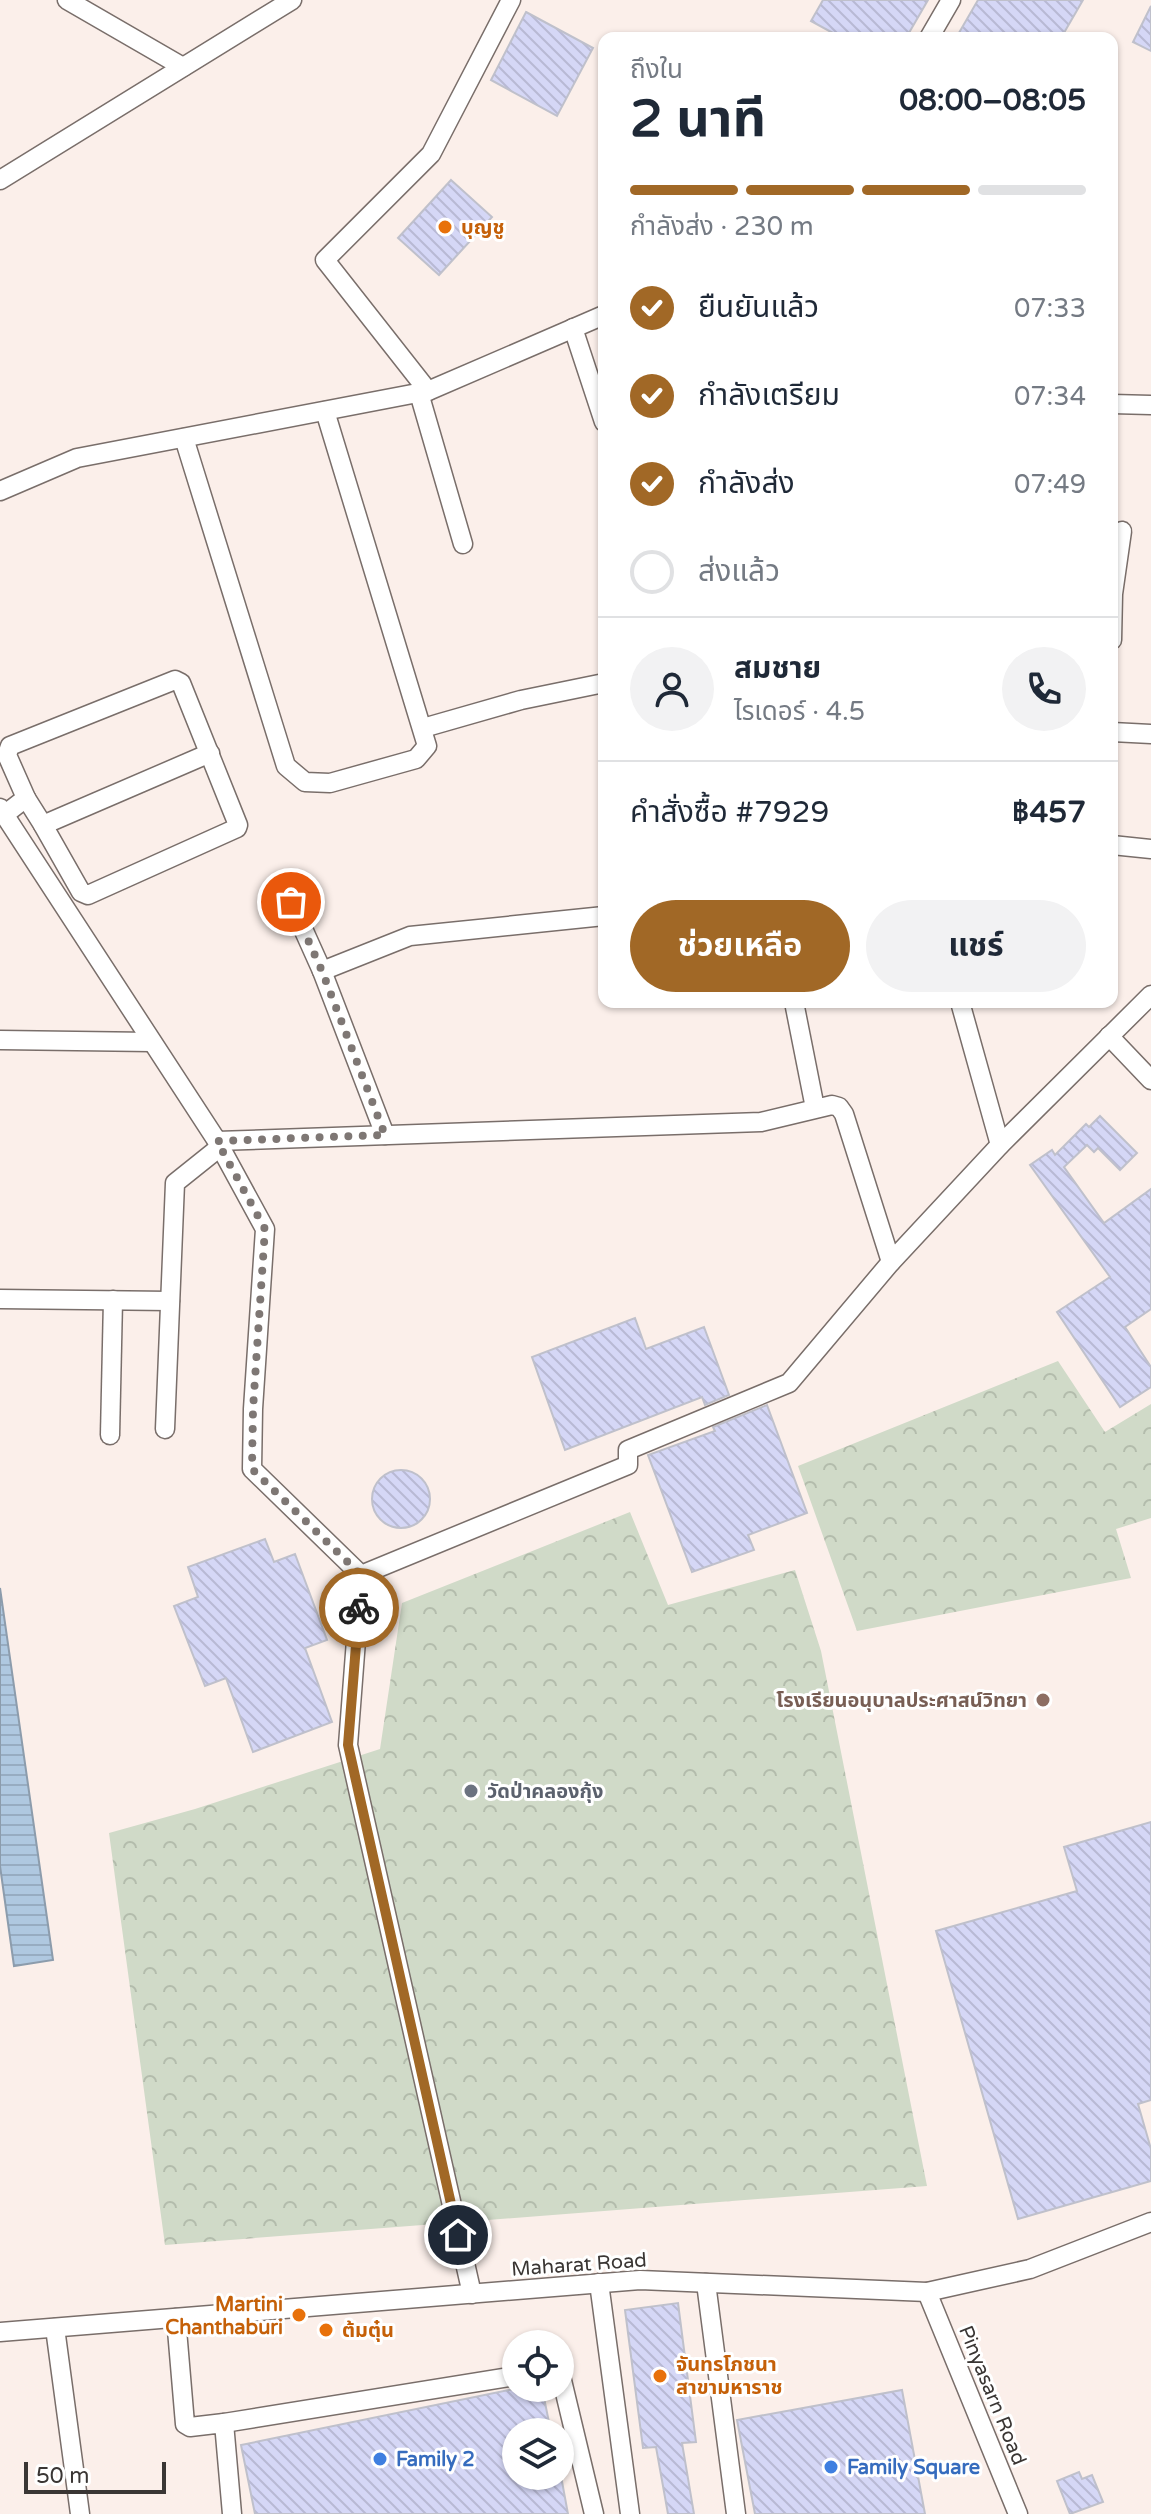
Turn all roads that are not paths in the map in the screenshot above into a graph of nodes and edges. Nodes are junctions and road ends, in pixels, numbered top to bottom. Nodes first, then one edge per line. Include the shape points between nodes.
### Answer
1 (67, 0) edge
2 (292, 0) edge
3 (511, 0) edge
4 (951, 0) edge
5 (932, 32) edge
6 (183, 67) junction
7 (0, 180) edge
8 (598, 318) edge
9 (573, 328) junction
10 (423, 392) junction
11 (598, 404) edge
12 (1118, 404) edge
13 (1151, 405) edge
14 (325, 411) junction
15 (184, 438) junction
16 (0, 491) edge
17 (1122, 531) dead end
18 (463, 544) dead end
19 (1118, 559) edge
20 (598, 684) edge
21 (423, 728) junction
22 (1118, 732) edge
23 (1151, 734) edge
24 (210, 753) junction
25 (26, 798) junction
26 (2, 812) edge
27 (43, 825) junction
28 (1118, 846) edge
29 (1151, 849) edge
30 (291, 902) dead end
31 (598, 917) edge
32 (322, 971) junction
33 (1151, 995) edge
34 (795, 1008) edge
35 (962, 1008) edge
36 (1109, 1036) junction
37 (0, 1040) edge
38 (152, 1042) junction
39 (1151, 1080) edge
40 (815, 1108) junction
41 (385, 1135) junction
42 (218, 1144) junction
43 (1000, 1145) junction
44 (891, 1262) junction
45 (0, 1299) edge
46 (113, 1300) junction
47 (170, 1301) junction
48 (165, 1429) dead end
49 (110, 1435) dead end
50 (361, 1575) junction
51 (1151, 2222) edge
52 (599, 2283) junction
53 (706, 2283) junction
54 (927, 2292) junction
55 (472, 2294) junction
56 (176, 2318) junction
57 (55, 2328) junction
58 (0, 2332) edge
59 (502, 2378) edge
60 (567, 2402) edge
61 (224, 2423) junction
62 (80, 2514) edge
63 (232, 2514) edge
64 (594, 2514) edge
65 (630, 2514) edge
66 (736, 2514) edge
67 (1018, 2514) edge

1 - 6 street
2 - 6 street
3 - 10 street via 431,154 325,260
4 - 5 street
6 - 7 street
8 - 9 street
9 - 10 street
9 - 11 street
10 - 14 street
10 - 18 street
12 - 13 street
14 - 15 street
14 - 21 street
15 - 16 street via 77,458
15 - 21 street via 286,766 305,782 330,783 416,759 427,746
17 - 19 street
20 - 21 street
22 - 23 street
24 - 25 street via 181,683 175,680 10,746 7,755
24 - 27 street
24 - 27 street via 238,826 94,893 81,892
25 - 26 street
25 - 27 street
26 - 38 street
28 - 29 street
30 - 32 street
31 - 32 street via 410,936
32 - 41 street
33 - 36 street
34 - 40 street
35 - 43 street
36 - 39 street
36 - 43 street
37 - 38 street
38 - 42 street
40 - 41 street via 761,1122
40 - 44 street via 832,1105 844,1114
41 - 42 street
42 - 47 street via 175,1183
42 - 50 street via 265,1229 252,1469
43 - 44 street
44 - 50 street via 789,1383 628,1450 628,1465
45 - 46 street
46 - 47 street
46 - 49 street
47 - 48 street
50 - 55 street via 348,1745
51 - 54 street, Maharat Road via 1030,2269
52 - 53 street, Maharat Road
52 - 55 street, Maharat Road
52 - 65 street
53 - 54 street, Maharat Road
53 - 66 street
54 - 67 street, Pinyasarn Road
55 - 56 street, Maharat Road
56 - 57 street, Maharat Road
56 - 61 street via 185,2424
57 - 58 street, Maharat Road
57 - 62 street
59 - 61 street
60 - 64 street
61 - 63 street

